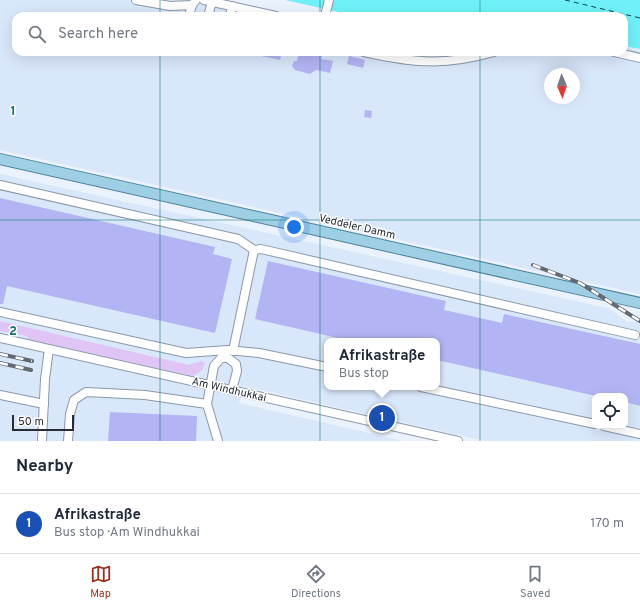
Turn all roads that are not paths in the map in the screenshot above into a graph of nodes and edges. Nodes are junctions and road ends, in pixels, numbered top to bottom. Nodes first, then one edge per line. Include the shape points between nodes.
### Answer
1 (136, 0) edge
2 (329, 0) edge
3 (208, 1) edge
4 (194, 2) edge
5 (232, 6) junction
6 (190, 12) edge
7 (208, 12) edge
8 (231, 12) edge
9 (258, 12) edge
10 (327, 12) edge
11 (628, 55) edge
12 (382, 56) edge
13 (475, 56) edge
14 (640, 58) edge
15 (0, 159) edge
16 (0, 185) edge
17 (254, 250) junction
18 (640, 304) edge
19 (0, 312) edge
20 (635, 335) dead end
21 (0, 338) edge
22 (49, 349) junction
23 (230, 353) junction
24 (324, 366) edge
25 (210, 386) junction
26 (232, 390) junction
27 (435, 390) edge
28 (0, 396) edge
29 (44, 404) junction
30 (207, 404) junction
31 (592, 423) edge
32 (618, 429) edge
33 (640, 434) edge
34 (439, 439) edge
35 (42, 441) edge
36 (68, 441) edge
37 (218, 441) edge
38 (458, 441) edge

1 - 4 street via 170,6
2 - 10 street
3 - 5 street
3 - 7 street
4 - 6 street
5 - 8 street
5 - 9 street
11 - 14 street
12 - 13 street via 430,63
15 - 18 main road, Veddeler Damm
16 - 17 street via 238,239
17 - 20 street via 261,249
17 - 23 street
19 - 23 street via 186,353
21 - 22 street, Am Windhukkai
22 - 25 street, Am Windhukkai
22 - 29 street
23 - 24 street via 259,353
23 - 25 street via 216,363
23 - 26 street via 237,368
25 - 26 street, Am Windhukkai
25 - 30 street
26 - 34 street, Am Windhukkai
27 - 31 street
28 - 29 street
29 - 35 street
30 - 36 street via 145,395 86,392 74,400
30 - 37 street
32 - 33 street
34 - 38 street, Am Windhukkai

